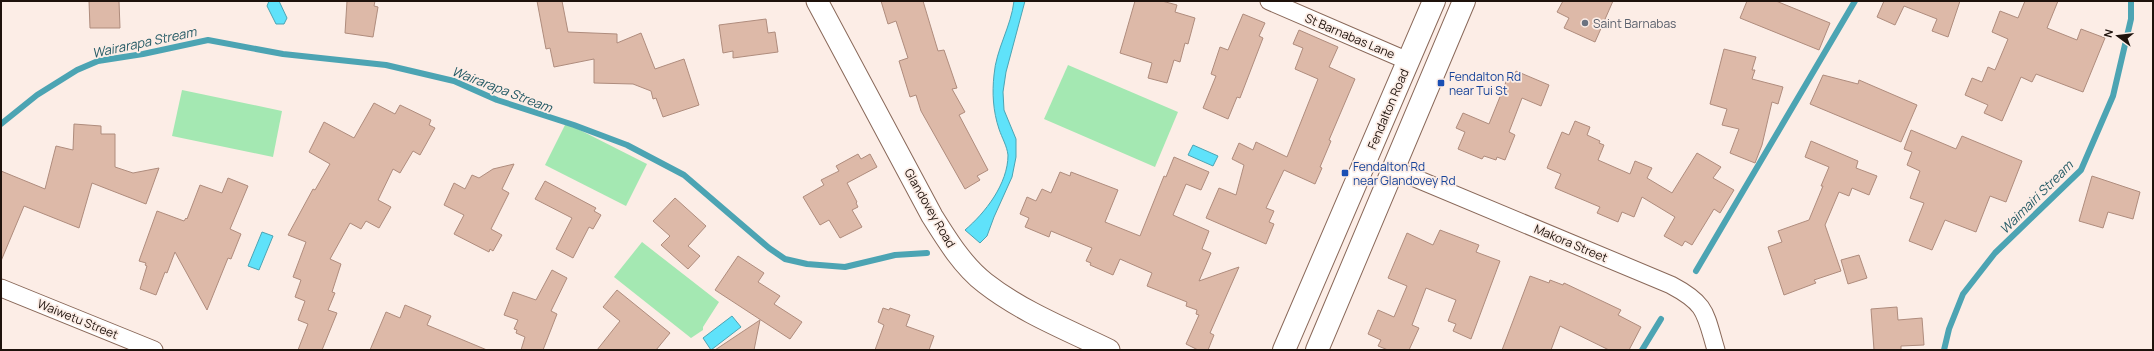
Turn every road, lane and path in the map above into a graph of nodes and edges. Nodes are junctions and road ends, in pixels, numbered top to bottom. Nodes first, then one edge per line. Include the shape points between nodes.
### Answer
1 (817, 1) edge
2 (1269, 1) edge
3 (1434, 1) edge
4 (1464, 1) edge
5 (1408, 61) junction
6 (1393, 170) junction
7 (1, 288) edge
8 (1305, 301) junction
9 (1333, 314) junction
10 (154, 350) edge
11 (1109, 350) edge
12 (1284, 350) edge
13 (1317, 350) edge
14 (1716, 350) edge

1 - 11 street, Glandovey Road via 932,216 963,261 984,283 1008,299
2 - 5 street, St Barnabas Lane
3 - 5 main road, Fendalton Road
4 - 6 main road
5 - 8 main road, Fendalton Road
6 - 9 main road
6 - 14 street, Makora Street via 1690,295 1699,303
7 - 10 street, Waiwetu Street
8 - 9 main road
8 - 12 main road, Fendalton Road
9 - 13 main road

